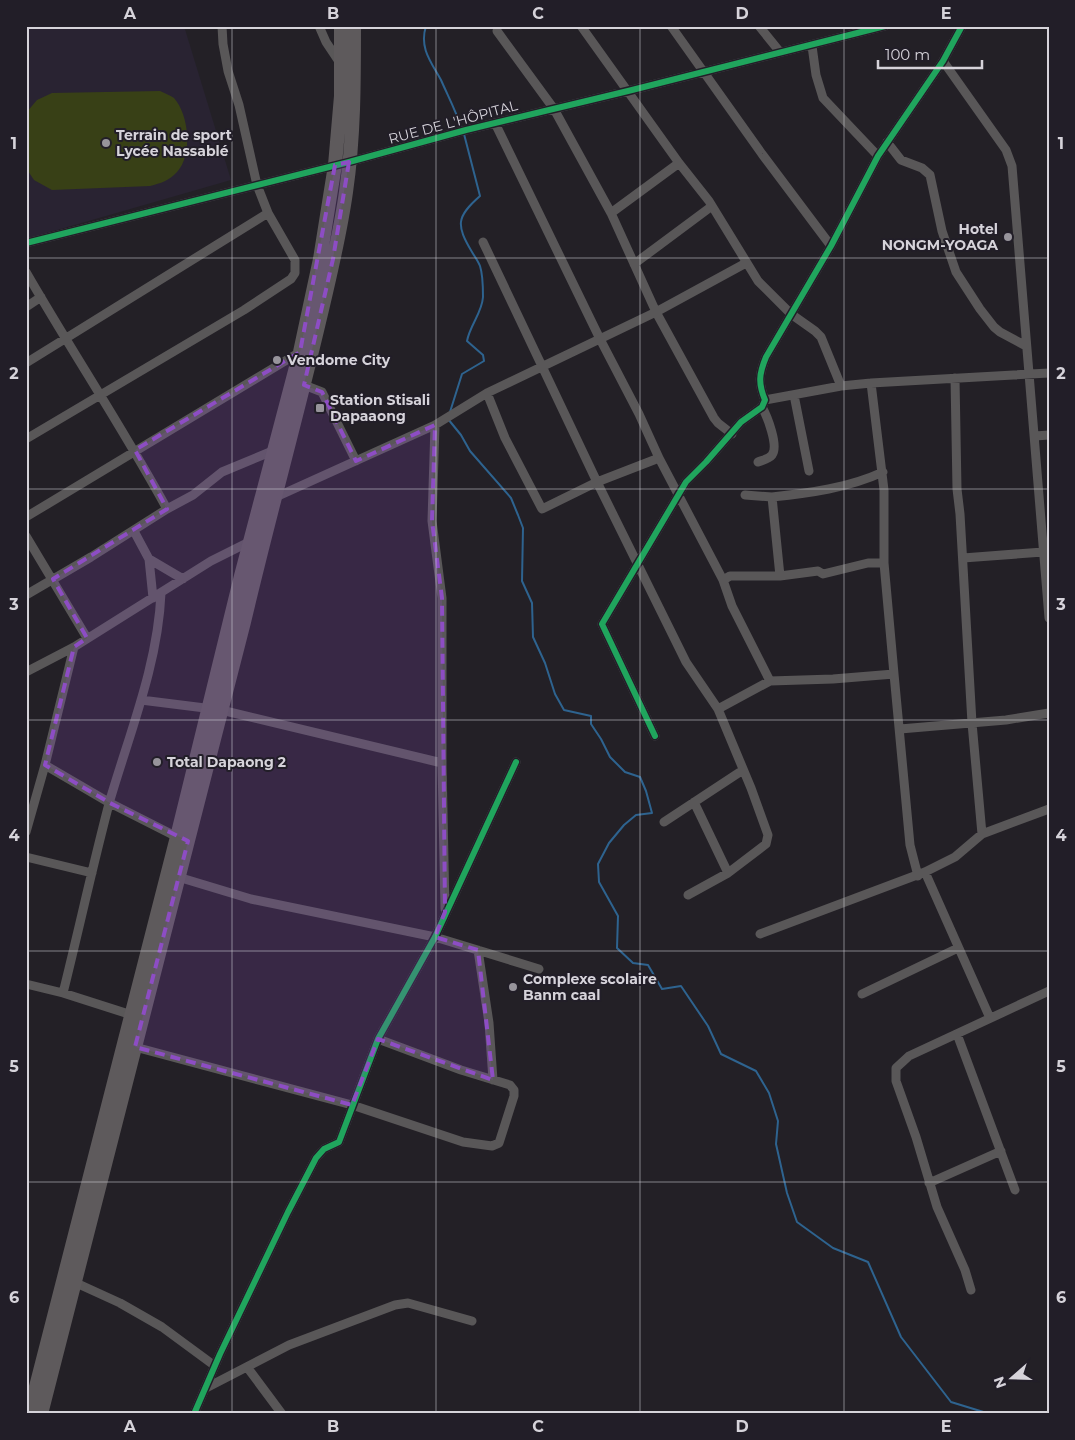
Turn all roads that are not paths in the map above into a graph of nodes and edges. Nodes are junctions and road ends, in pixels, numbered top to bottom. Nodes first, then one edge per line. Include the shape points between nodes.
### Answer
1 (222, 26) edge
2 (319, 26) edge
3 (340, 26) edge
4 (354, 26) edge
5 (581, 26) edge
6 (671, 26) edge
7 (759, 26) edge
8 (886, 26) edge
9 (962, 26) edge
10 (849, 30) edge
11 (497, 31) dead end
12 (812, 46) junction
13 (780, 52) junction
14 (943, 61) junction
15 (342, 66) junction
16 (704, 72) junction
17 (628, 91) junction
18 (554, 108) junction
19 (495, 123) junction
20 (887, 142) junction
21 (878, 156) junction
22 (349, 162) junction
23 (679, 163) junction
24 (335, 165) junction
25 (258, 185) junction
26 (712, 206) junction
27 (268, 213) junction
28 (611, 213) junction
29 (483, 242) dead end
30 (26, 243) edge
31 (831, 246) junction
32 (746, 263) junction
33 (634, 264) junction
34 (26, 272) edge
35 (41, 297) junction
36 (26, 307) edge
37 (656, 312) junction
38 (791, 314) junction
39 (65, 339) junction
40 (600, 339) junction
41 (1026, 346) junction
42 (300, 352) junction
43 (26, 363) edge
44 (542, 367) junction
45 (1049, 372) edge
46 (1029, 374) junction
47 (955, 378) junction
48 (871, 383) junction
49 (304, 385) junction
50 (841, 386) junction
51 (487, 393) junction
52 (794, 395) junction
53 (102, 396) junction
54 (764, 403) junction
55 (435, 425) junction
56 (732, 434) junction
57 (1049, 435) edge
58 (1035, 436) junction
59 (26, 439) edge
60 (135, 450) junction
61 (274, 450) junction
62 (659, 458) junction
63 (356, 461) junction
64 (758, 462) dead end
65 (809, 472) dead end
66 (883, 472) junction
67 (597, 482) junction
68 (677, 494) junction
69 (745, 495) dead end
70 (276, 497) junction
71 (772, 498) junction
72 (1044, 508) edge
73 (167, 509) junction
74 (26, 517) edge
75 (134, 531) junction
76 (26, 536) edge
77 (257, 540) junction
78 (1043, 552) junction
79 (962, 558) junction
80 (149, 559) junction
81 (638, 562) junction
82 (884, 563) junction
83 (780, 576) junction
84 (183, 578) junction
85 (53, 579) junction
86 (723, 580) junction
87 (26, 595) edge
88 (157, 596) junction
89 (1049, 618) edge
90 (87, 638) junction
91 (74, 647) junction
92 (26, 672) edge
93 (894, 674) junction
94 (770, 681) junction
95 (141, 700) junction
96 (215, 709) junction
97 (718, 709) junction
98 (1049, 713) edge
99 (972, 723) junction
100 (900, 729) junction
101 (655, 736) dead end
102 (516, 762) dead end
103 (442, 764) junction
104 (45, 765) junction
105 (743, 770) junction
106 (694, 802) junction
107 (110, 803) junction
108 (1049, 809) edge
109 (664, 822) dead end
110 (26, 832) edge
111 (982, 834) junction
112 (182, 839) junction
113 (26, 857) edge
114 (92, 873) junction
115 (728, 873) junction
116 (921, 874) junction
117 (178, 877) junction
118 (688, 895) dead end
119 (445, 912) junction
120 (760, 934) dead end
121 (435, 937) junction
122 (958, 948) junction
123 (478, 950) junction
124 (539, 970) dead end
125 (26, 984) edge
126 (1049, 992) edge
127 (63, 993) junction
128 (862, 994) dead end
129 (136, 1016) junction
130 (990, 1018) junction
131 (957, 1034) junction
132 (378, 1039) junction
133 (135, 1047) junction
134 (493, 1080) junction
135 (352, 1105) junction
136 (1001, 1151) junction
137 (930, 1183) junction
138 (1015, 1190) dead end
139 (74, 1282) junction
140 (971, 1290) dead end
141 (472, 1321) dead end
142 (215, 1366) junction
143 (247, 1367) junction
144 (206, 1388) junction
145 (197, 1413) edge
146 (29, 1414) edge
147 (41, 1414) edge
148 (282, 1414) edge

1 - 25 street via 228,71 240,105
2 - 15 street
3 - 15 highway
4 - 22 highway
5 - 17 street
6 - 16 street
7 - 13 street
8 - 10 street, RUE DE L'HÔPITAL
9 - 14 street
10 - 12 street, RUE DE L'HÔPITAL
11 - 18 street
12 - 13 street, RUE DE L'HÔPITAL
12 - 21 street via 823,98
13 - 16 street, RUE DE L'HÔPITAL
14 - 20 street
14 - 41 street via 1011,161
15 - 24 highway
16 - 17 street, RUE DE L'HÔPITAL
16 - 31 street
17 - 18 street, RUE DE L'HÔPITAL
17 - 23 street
18 - 19 street, RUE DE L'HÔPITAL
18 - 28 street
19 - 22 street, RUE DE L'HÔPITAL
19 - 40 street
20 - 21 street
20 - 41 street via 901,160 922,168 930,175 942,231 956,272 980,309 1000,332
21 - 31 street
22 - 24 street, RUE DE L'HÔPITAL
22 - 49 highway via 334,259
23 - 26 street
23 - 28 street
24 - 25 street, RUE DE L'HÔPITAL
24 - 42 highway via 320,259
25 - 27 street
25 - 30 street, RUE DE L'HÔPITAL
26 - 32 street
26 - 33 street
27 - 39 street
27 - 53 street via 295,260 295,273 291,278
28 - 33 street
29 - 44 street
31 - 38 street
32 - 37 street
32 - 38 street via 758,281
33 - 37 street
34 - 35 street
35 - 36 street
35 - 39 street
37 - 40 street
37 - 56 street via 714,418
38 - 50 street via 821,337
38 - 54 street via 761,370 760,388
39 - 43 street
39 - 53 street
40 - 44 street
40 - 62 street
41 - 46 street
42 - 60 street
42 - 61 highway
44 - 51 street
44 - 67 street
45 - 46 street
46 - 47 street
46 - 58 street
47 - 48 street
47 - 79 street
48 - 50 street
48 - 66 street
49 - 63 street via 322,392
49 - 70 highway
50 - 52 street
51 - 55 street
51 - 67 street via 505,438 542,509
52 - 54 street
52 - 65 street
53 - 59 street
53 - 60 street
54 - 56 street
54 - 64 street via 775,450 766,460
55 - 63 street
55 - 103 street via 432,521 442,598
56 - 68 street
57 - 58 street
58 - 72 street
60 - 73 street
60 - 74 street
61 - 73 street via 229,468
61 - 77 highway
62 - 67 street
62 - 68 street
63 - 70 street
66 - 71 street via 864,481
66 - 82 street
67 - 81 street
68 - 81 street
68 - 86 street
69 - 71 street
70 - 77 highway
71 - 83 street
72 - 78 street
73 - 75 street
75 - 80 street
75 - 85 street
76 - 85 street
77 - 84 street
77 - 96 highway
78 - 79 street
78 - 89 street
79 - 99 street
80 - 84 street
80 - 88 street
81 - 97 street via 686,662
81 - 101 street via 602,624
82 - 83 street via 868,563 823,574 818,571
82 - 93 street
83 - 86 street via 730,576
84 - 88 street
85 - 87 street
85 - 90 street
86 - 94 street via 732,606
88 - 90 street
88 - 95 street via 159,629
90 - 91 street
91 - 92 street
91 - 104 street
93 - 94 street
93 - 100 street
94 - 97 street
95 - 96 street
95 - 107 street
96 - 103 street
96 - 112 highway
97 - 105 street
98 - 99 street
99 - 100 street
99 - 111 street
100 - 116 street via 910,845
102 - 119 street
103 - 119 street
104 - 107 street
104 - 110 street
105 - 106 street
105 - 115 street via 768,838 766,844
106 - 109 street
106 - 115 street
107 - 112 street
107 - 114 street
108 - 111 street
111 - 116 street via 955,856
112 - 117 highway
112 - 129 highway
113 - 114 street
114 - 127 street
115 - 118 street
116 - 120 street
116 - 122 street
117 - 121 street via 251,898
117 - 129 highway
119 - 121 street
121 - 123 street
121 - 132 street
122 - 128 street
122 - 130 street
123 - 124 street
123 - 134 street via 489,1023
125 - 127 street
126 - 130 street
127 - 129 street
129 - 133 highway
129 - 146 highway
130 - 131 street
131 - 136 street
131 - 137 street via 909,1056 896,1068 896,1081
132 - 134 street
132 - 135 street
133 - 135 street
133 - 139 highway
134 - 135 street via 510,1085 514,1090 496,1145 463,1142
135 - 142 street via 339,1142 324,1149 316,1158
136 - 137 street
136 - 138 street
137 - 140 street
139 - 142 street via 162,1327
139 - 147 highway
141 - 143 street via 408,1304 395,1305 289,1345
142 - 144 street
143 - 144 street
143 - 148 street
144 - 145 street

